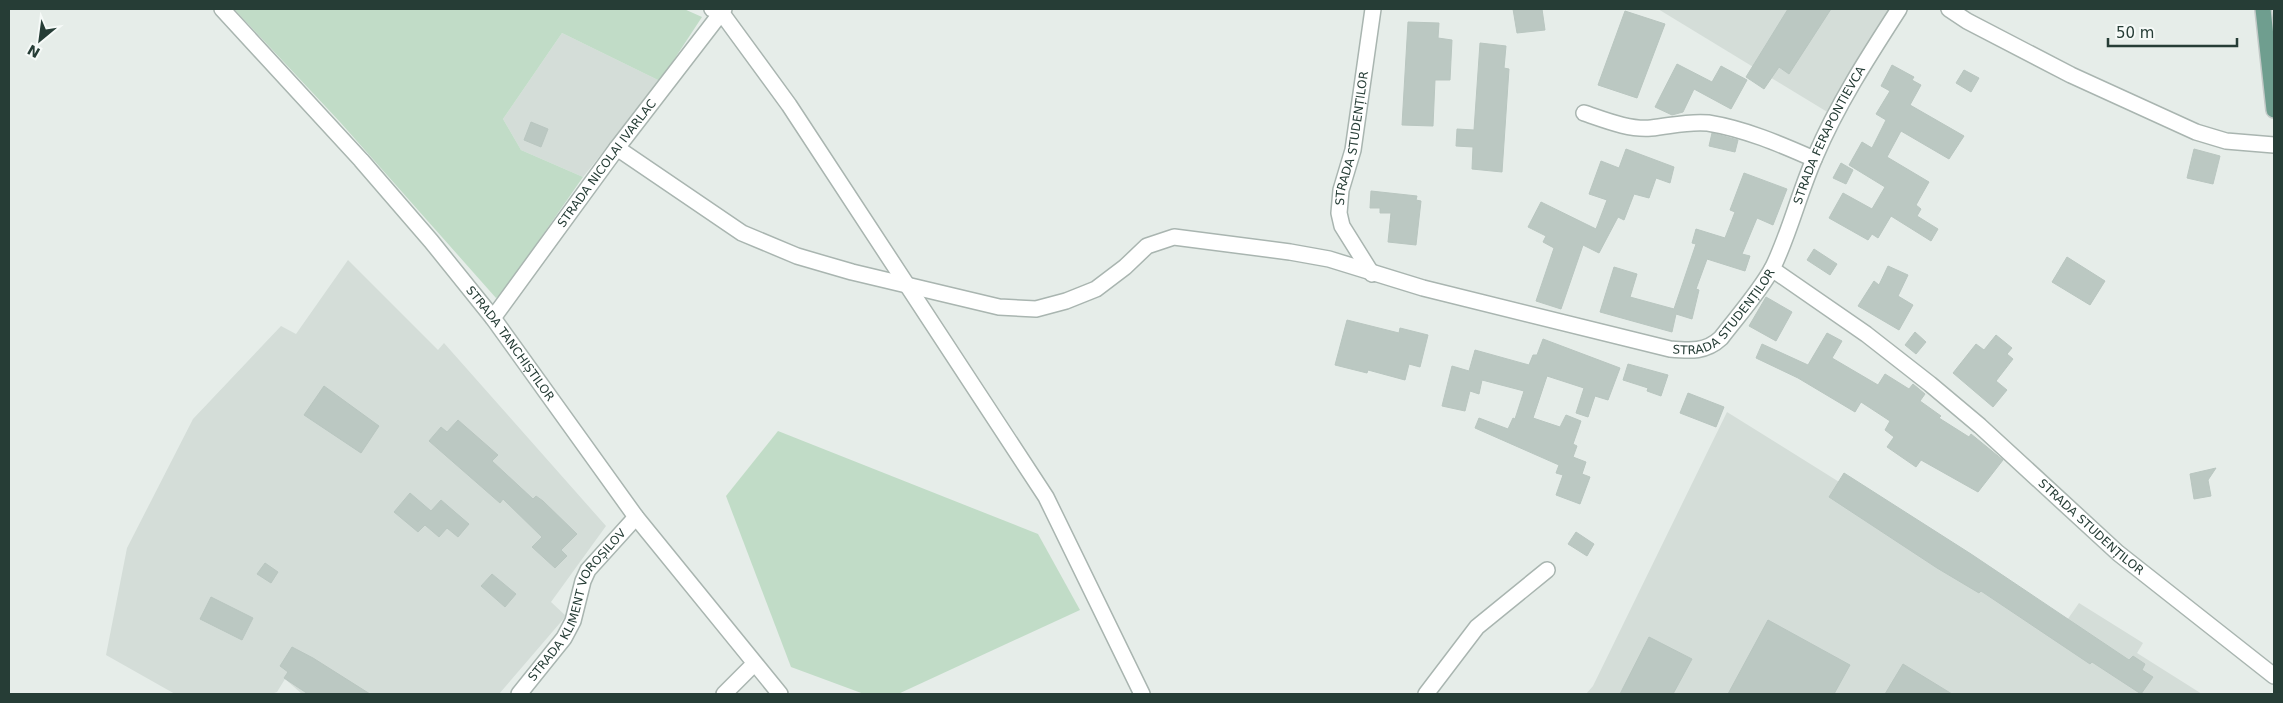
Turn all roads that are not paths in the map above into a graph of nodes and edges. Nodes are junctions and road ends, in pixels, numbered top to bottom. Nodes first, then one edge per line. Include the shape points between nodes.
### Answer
1 (222, 9) edge
2 (1374, 9) edge
3 (1899, 9) edge
4 (1949, 9) edge
5 (2263, 9) edge
6 (719, 10) edge
7 (2274, 110) edge
8 (1584, 113) dead end
9 (2274, 145) edge
10 (617, 148) junction
11 (1814, 159) junction
12 (1772, 269) junction
13 (1372, 274) junction
14 (904, 283) junction
15 (493, 318) junction
16 (636, 517) junction
17 (1547, 570) dead end
18 (754, 664) junction
19 (2274, 676) edge
20 (519, 694) edge
21 (724, 694) edge
22 (780, 694) edge
23 (1142, 694) edge
24 (1426, 694) edge

1 - 15 street, STRADA TANCHIȘTILOR via 361,160
2 - 13 street, STRADA STUDENȚILOR via 1353,150 1341,190 1339,213 1342,226
3 - 11 street, STRADA FERAPONTIEVCA via 1856,76
4 - 9 street via 1967,22 2071,75 2196,132 2226,141
5 - 7 main road
6 - 10 street, STRADA NICOLAI IVARLAC
6 - 14 street via 789,104
8 - 11 street via 1619,124 1650,128 1686,122 1709,124 1768,139
10 - 14 street via 742,233 797,256
10 - 15 street, STRADA NICOLAI IVARLAC
11 - 12 street, STRADA FERAPONTIEVCA
12 - 13 street, STRADA STUDENȚILOR via 1721,338 1712,346 1688,351 1661,347
12 - 19 street, STRADA STUDENȚILOR via 1866,334 1930,384 2118,553
13 - 14 street via 1329,259 1174,237 1147,246 1096,289 1036,309 999,307
14 - 23 street via 1046,497
15 - 16 street, STRADA TANCHIȘTILOR
16 - 18 street, STRADA TANCHIȘTILOR
16 - 20 street, STRADA KLIMENT VOROȘILOV via 588,570 573,621 564,638
17 - 24 street via 1477,627
18 - 21 street
18 - 22 street, STRADA TANCHIȘTILOR

